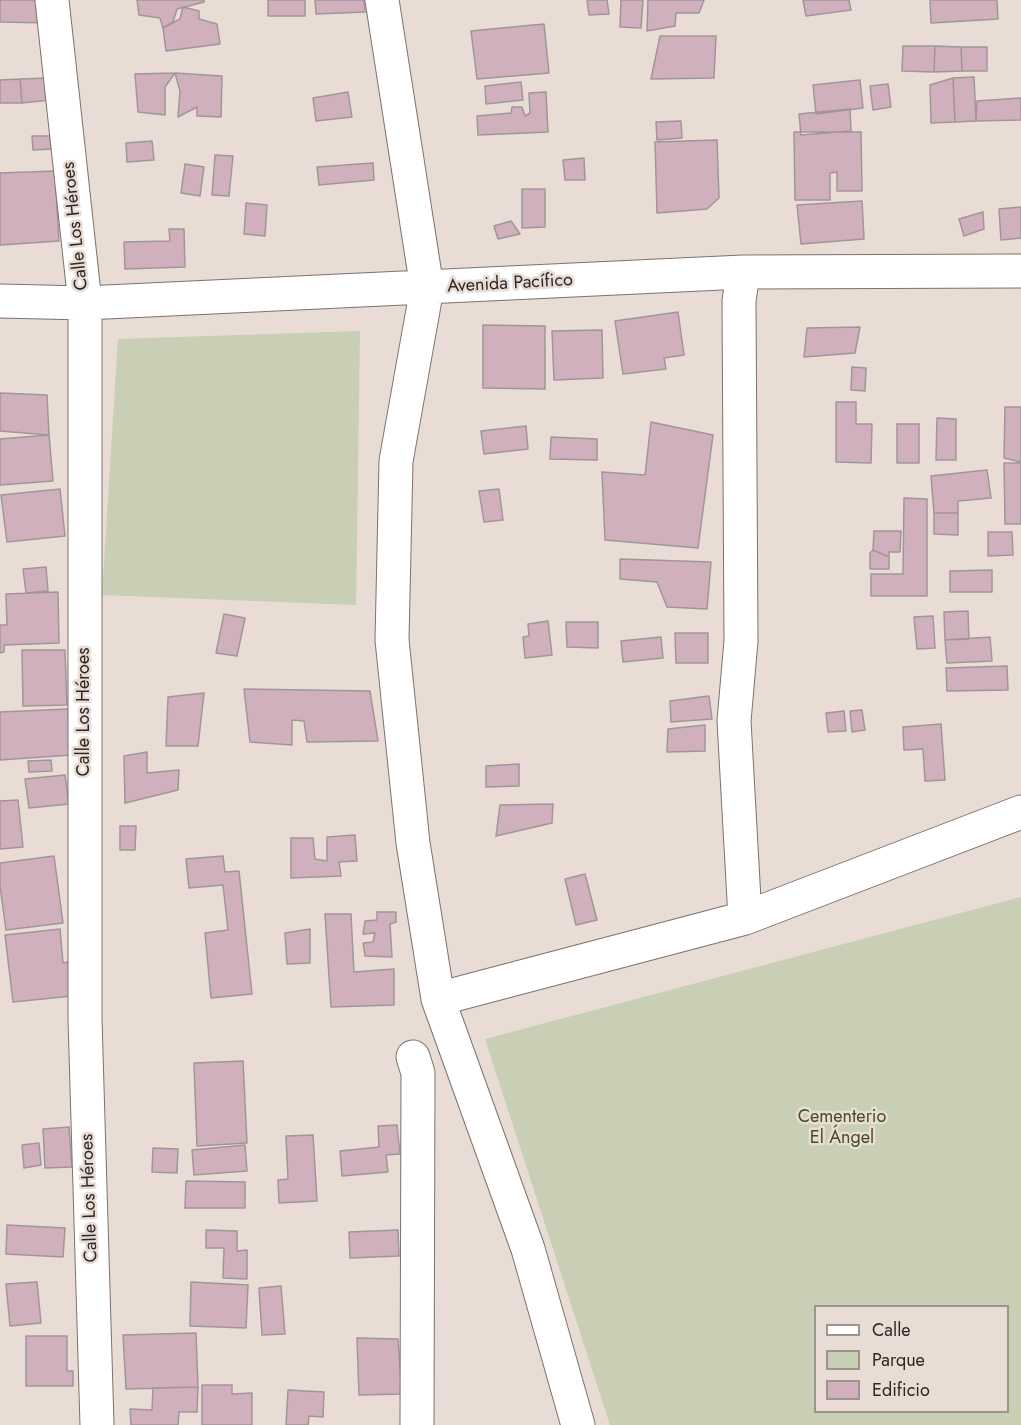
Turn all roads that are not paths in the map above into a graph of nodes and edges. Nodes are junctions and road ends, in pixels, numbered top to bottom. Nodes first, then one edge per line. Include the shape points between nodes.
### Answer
1 (52, 0) edge
2 (382, 0) edge
3 (1021, 270) edge
4 (743, 272) junction
5 (427, 288) junction
6 (0, 302) edge
7 (85, 303) junction
8 (1021, 812) edge
9 (745, 918) junction
10 (438, 999) junction
11 (413, 1057) dead end
12 (98, 1425) edge
13 (417, 1425) edge
14 (578, 1425) edge

1 - 7 street, Calle Los Héroes
2 - 5 street
3 - 4 street, Avenida Pacífico
4 - 5 street, Avenida Pacífico
4 - 9 street via 739,301 741,641 734,721
5 - 7 street, Avenida Pacífico
5 - 10 street via 396,461 392,640 413,843
6 - 7 street, Avenida Pacífico
7 - 12 street, Calle Los Héroes via 84,1019
8 - 9 street
9 - 10 street
10 - 14 street via 528,1249
11 - 13 street via 418,1073

